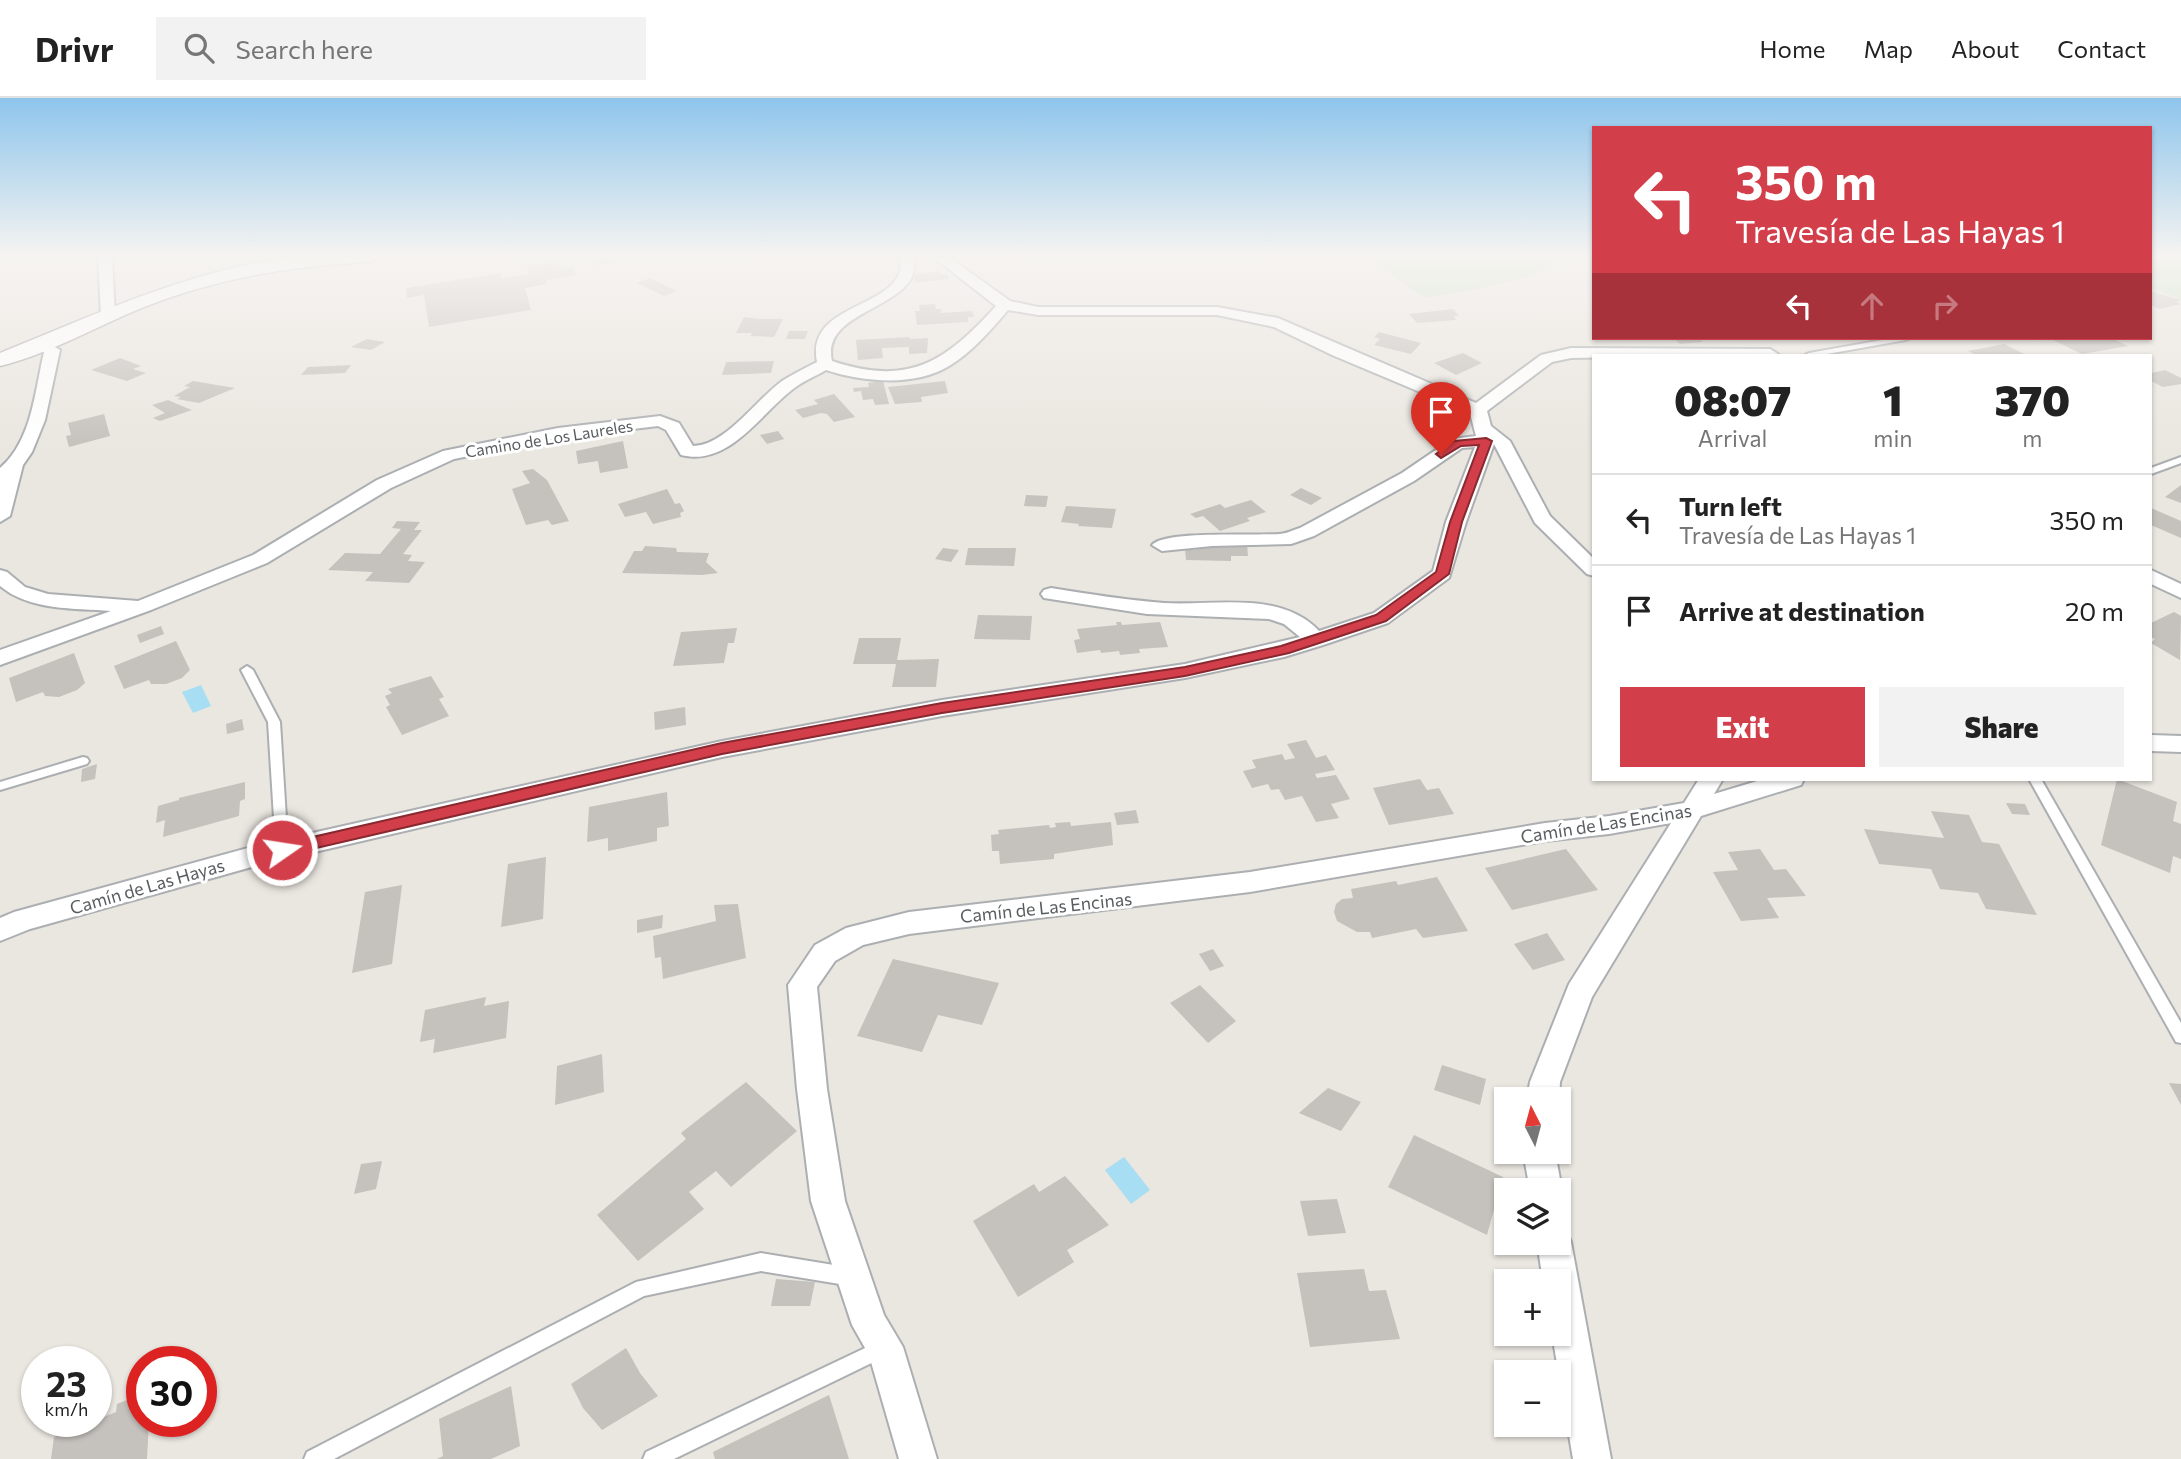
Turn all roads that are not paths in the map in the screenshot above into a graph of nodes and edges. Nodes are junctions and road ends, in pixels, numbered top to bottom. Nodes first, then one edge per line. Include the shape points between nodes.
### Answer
1 (97, 321) edge
2 (842, 321) edge
3 (992, 321) edge
4 (1266, 321) edge
5 (1753, 340) edge
6 (1895, 340) edge
7 (41, 344) junction
8 (1671, 354) edge
9 (1770, 354) edge
10 (1815, 354) edge
11 (0, 360) edge
12 (825, 364) junction
13 (1483, 427) junction
14 (2181, 460) edge
15 (2152, 471) edge
16 (5, 472) edge
17 (0, 516) edge
18 (1162, 545) dead end
19 (1592, 568) edge
20 (0, 576) edge
21 (2152, 577) edge
22 (2181, 592) edge
23 (1051, 594) dead end
24 (144, 606) junction
25 (1315, 640) junction
26 (0, 658) edge
27 (247, 670) dead end
28 (2152, 743) edge
29 (2181, 744) edge
30 (83, 761) dead end
31 (1710, 781) edge
32 (1786, 781) edge
33 (2036, 781) edge
34 (0, 786) edge
35 (1688, 811) junction
36 (282, 850) junction
37 (0, 930) edge
38 (2181, 1037) edge
39 (1544, 1087) edge
40 (1556, 1255) edge
41 (852, 1277) junction
42 (885, 1347) junction
43 (314, 1459) edge
44 (653, 1459) edge
45 (918, 1459) edge
46 (1591, 1459) edge

1 - 7 street
2 - 12 street via 824,342
3 - 12 street via 941,365 862,374
4 - 13 street
5 - 9 street
6 - 10 lane
7 - 11 street
7 - 16 street via 52,350 29,446
8 - 13 street via 1571,353 1547,358
12 - 24 street, Camino de Los Laureles via 788,385 725,441 704,451 687,451 673,427 660,421 558,433 449,455 384,484 260,559
13 - 18 street via 1408,477 1307,532 1284,540
13 - 19 street via 1501,441 1542,519
13 - 25 street, Camín de Las Hayas via 1442,574 1381,618
14 - 15 lane
16 - 17 street
20 - 24 street via 18,591 46,600
21 - 22 street
23 - 25 street via 1103,604 1282,615 1298,622
24 - 26 street, Camino de Los Laureles
25 - 36 street, Camín de Las Hayas via 1185,671 942,708 722,749
27 - 36 lane via 274,722
28 - 29 street
30 - 34 lane
31 - 35 street
32 - 35 street, Camín de Las Encinas
33 - 38 lane
35 - 39 street via 1579,993
35 - 41 street, Camín de Las Encinas via 1250,882 909,923 856,936 825,953 802,985 828,1201
36 - 37 street, Camín de Las Hayas
40 - 46 street
41 - 42 street, Camín de Las Encinas via 870,1325
41 - 43 lane via 761,1262 642,1288
42 - 44 lane
42 - 45 street, Camín de Las Encinas

